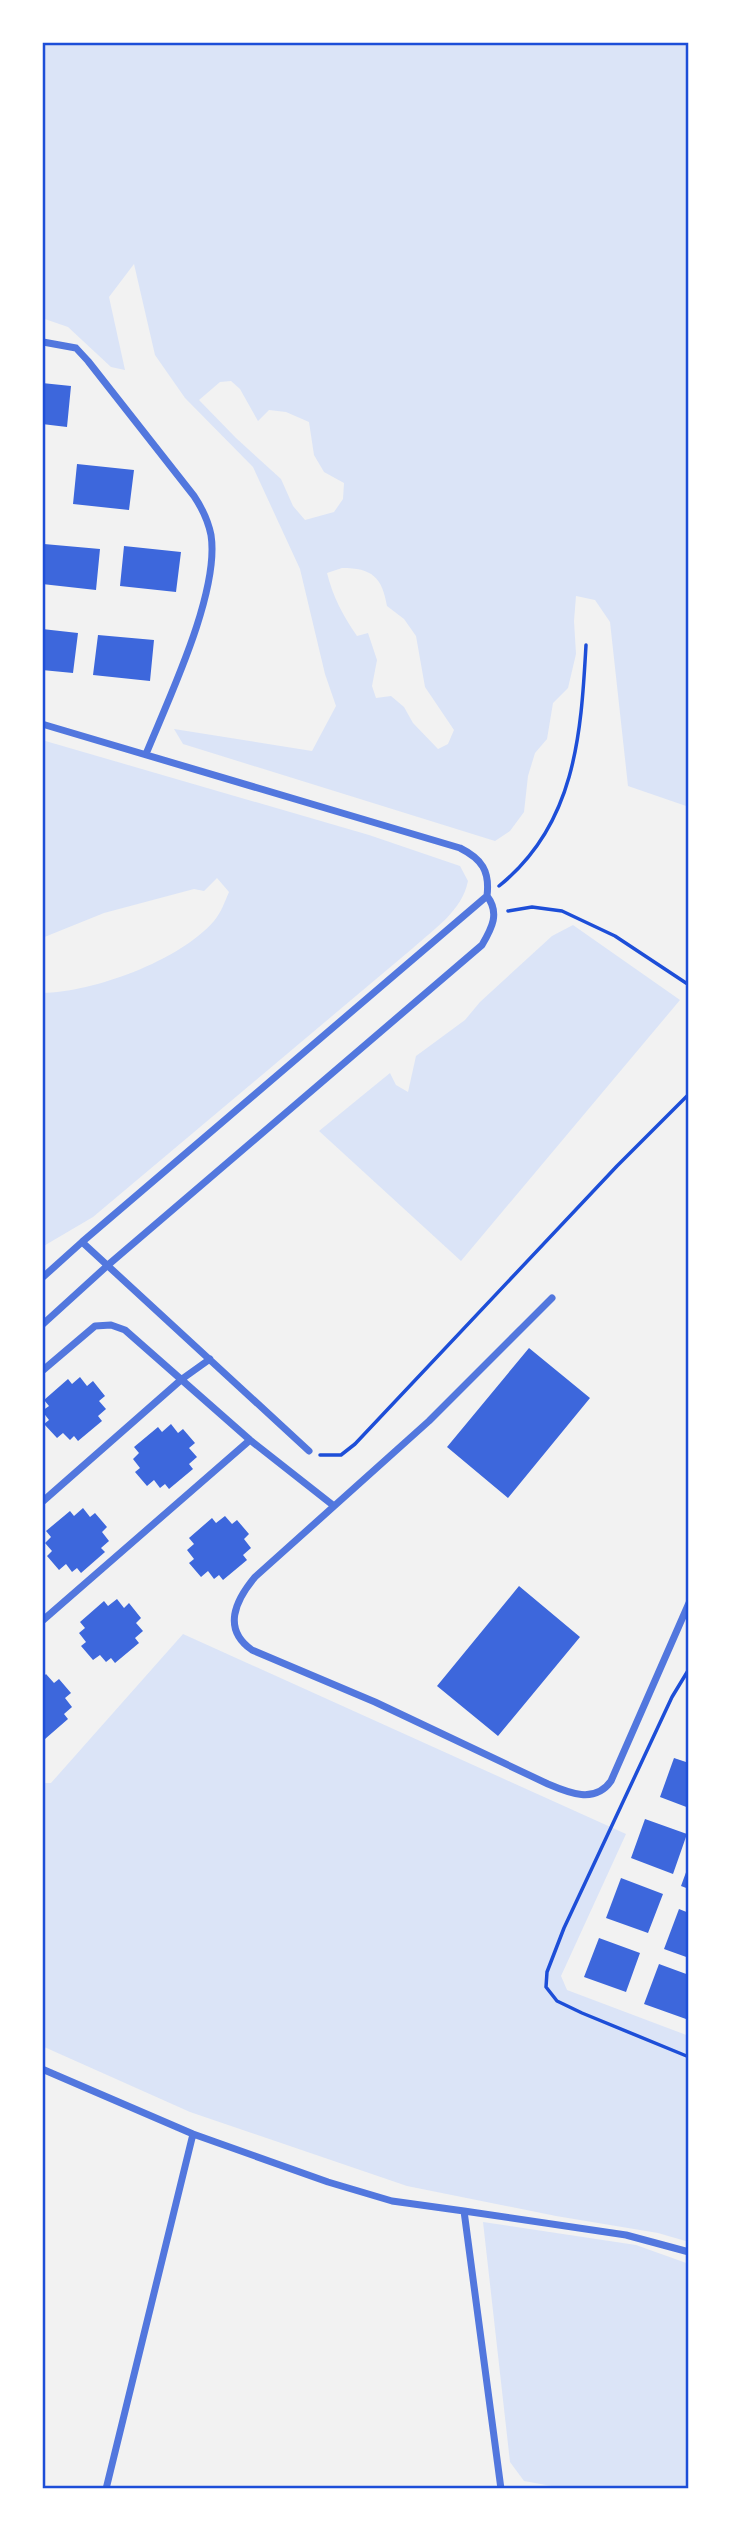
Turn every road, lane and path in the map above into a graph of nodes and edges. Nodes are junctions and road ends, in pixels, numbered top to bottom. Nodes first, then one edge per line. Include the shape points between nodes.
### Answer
1 (43, 342) edge
2 (586, 645) dead end
3 (42, 724) edge
4 (146, 754) junction
5 (486, 896) junction
6 (495, 914) junction
7 (689, 985) edge
8 (689, 1094) edge
9 (82, 1241) junction
10 (108, 1265) junction
11 (42, 1278) edge
12 (552, 1298) dead end
13 (42, 1325) edge
14 (210, 1359) junction
15 (42, 1371) edge
16 (182, 1379) junction
17 (250, 1440) junction
18 (309, 1451) joint
19 (42, 1502) edge
20 (334, 1506) junction
21 (689, 1604) edge
22 (42, 1621) edge
23 (689, 1669) edge
24 (689, 2057) edge
25 (42, 2069) edge
26 (193, 2134) junction
27 (464, 2211) junction
28 (689, 2252) edge
29 (106, 2489) edge
30 (501, 2489) edge

1 - 4 street via 76,348 88,361 194,496 211,536 209,583 185,659
2 - 5 path via 580,726 562,799 545,837 521,868
3 - 4 street
4 - 5 street via 460,848 486,870
5 - 6 street
5 - 9 street
6 - 7 path via 532,907 562,911 615,936
6 - 10 street via 482,945
8 - 18 path via 355,1444 341,1455 325,1457
9 - 10 street
9 - 11 street
10 - 13 street
10 - 14 street
12 - 20 street via 429,1421
14 - 16 street
14 - 18 street
15 - 16 street via 89,1329 103,1324 125,1330
16 - 17 street
16 - 19 street
17 - 20 street
17 - 22 street
20 - 21 street via 245,1588 234,1620 242,1643 577,1795 600,1792 611,1781
23 - 24 path via 564,1928 546,1987 556,2001
25 - 26 street
26 - 27 street via 392,2201
26 - 29 street
27 - 28 street via 626,2235
27 - 30 street

